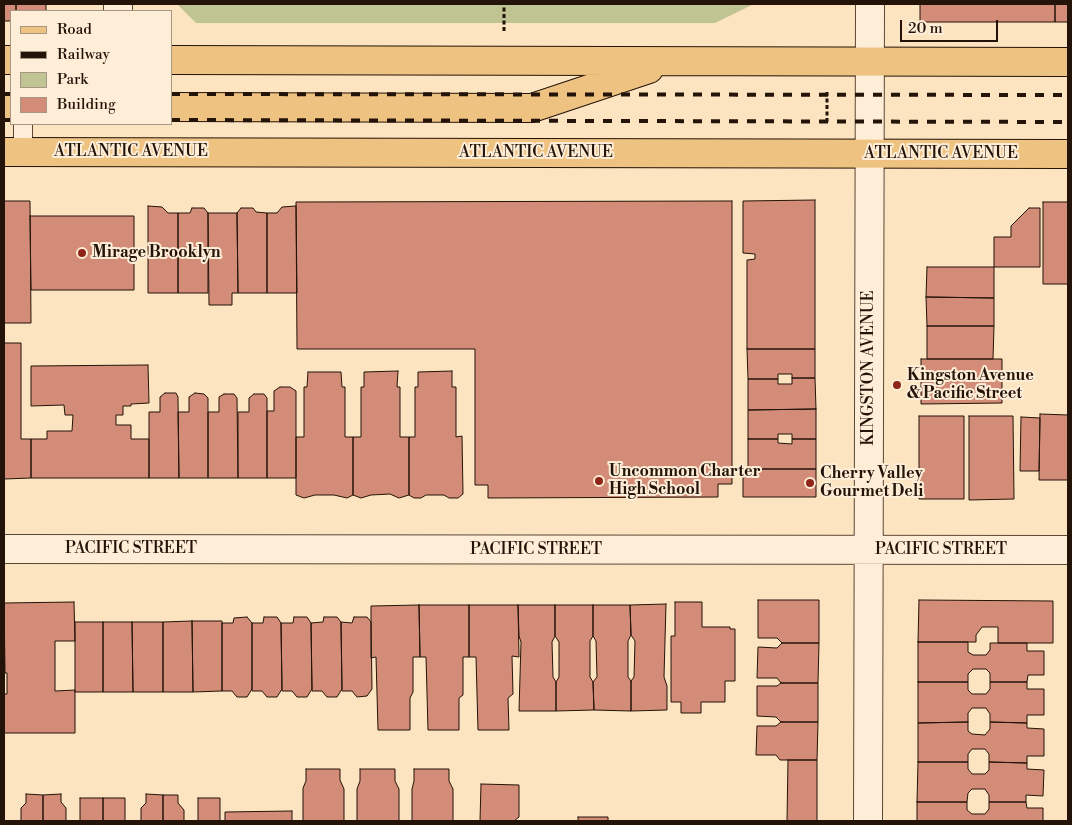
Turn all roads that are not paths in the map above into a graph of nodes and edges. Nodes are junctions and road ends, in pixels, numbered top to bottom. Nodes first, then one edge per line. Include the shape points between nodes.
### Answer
1 (870, 4) edge
2 (172, 60) edge
3 (671, 61) junction
4 (870, 62) junction
5 (1068, 62) edge
6 (172, 107) edge
7 (23, 125) edge
8 (13, 152) edge
9 (870, 154) junction
10 (1068, 154) edge
11 (4, 549) edge
12 (868, 550) junction
13 (1068, 550) edge
14 (868, 821) edge

1 - 4 street, KINGSTON AVENUE
2 - 3 main road
3 - 4 main road
3 - 6 main road via 532,108
4 - 5 main road
4 - 9 street, KINGSTON AVENUE
7 - 8 lane
8 - 9 main road, ATLANTIC AVENUE
9 - 10 main road, ATLANTIC AVENUE
9 - 12 street, KINGSTON AVENUE
11 - 12 street, PACIFIC STREET
12 - 13 street, PACIFIC STREET
12 - 14 street, KINGSTON AVENUE

